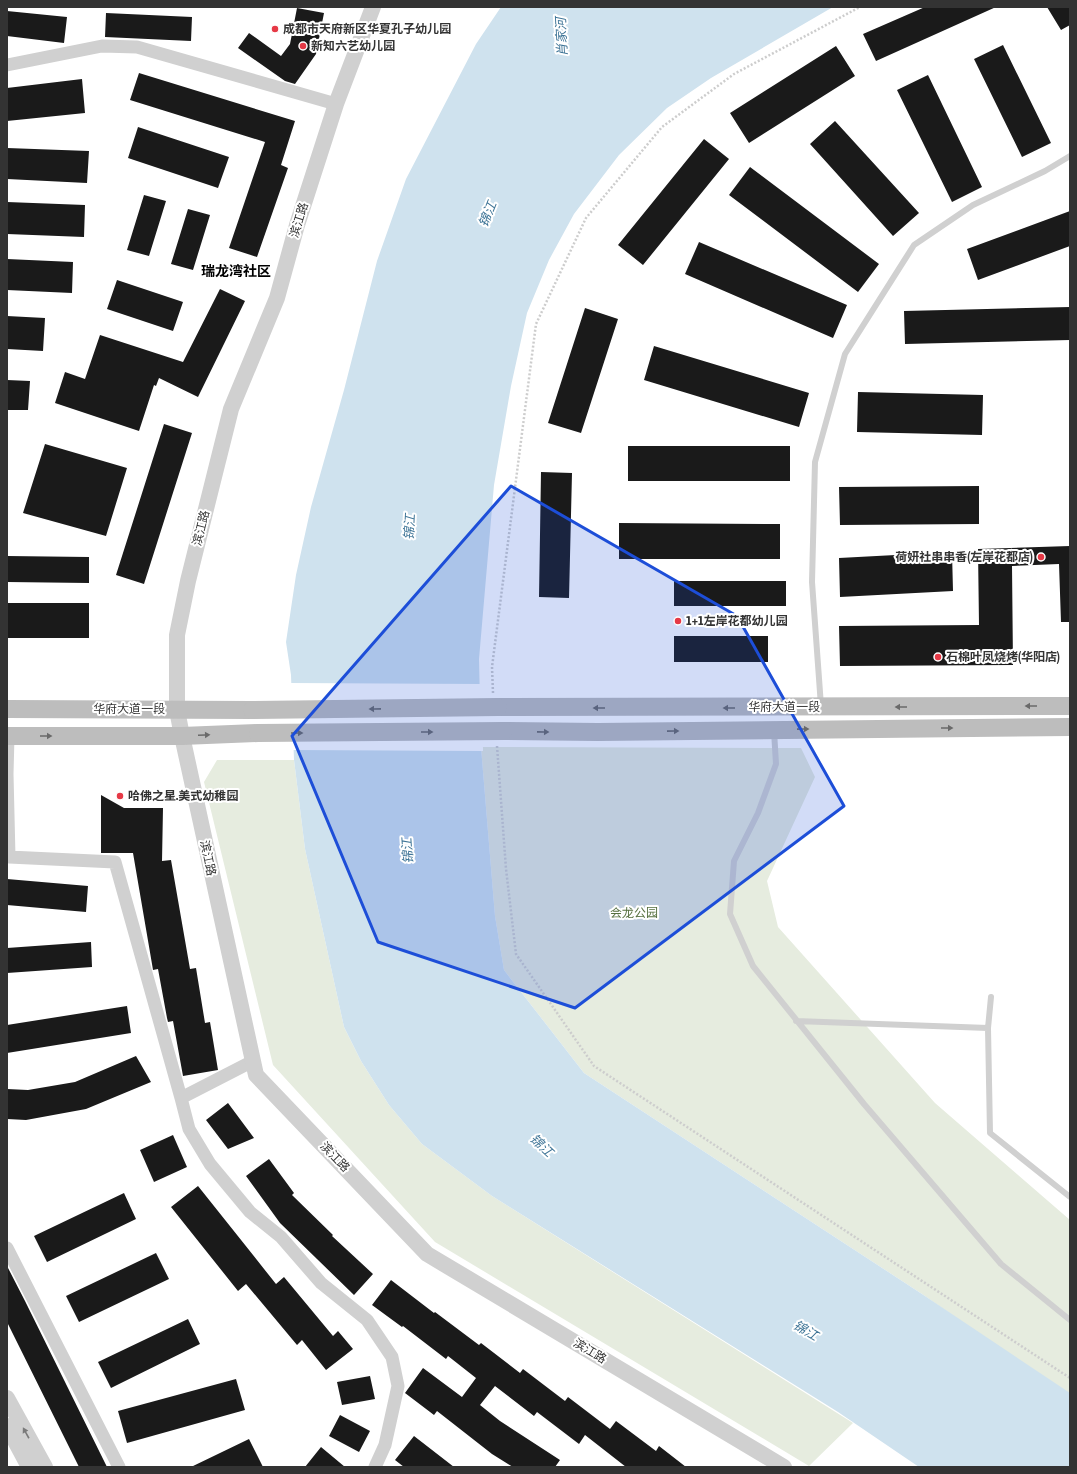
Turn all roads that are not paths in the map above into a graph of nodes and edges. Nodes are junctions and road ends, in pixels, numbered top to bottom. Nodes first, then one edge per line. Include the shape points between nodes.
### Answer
1 (373, 7) edge
2 (7, 65) edge
3 (336, 104) junction
4 (1070, 156) edge
5 (1070, 706) edge
6 (822, 707) junction
7 (7, 709) edge
8 (177, 710) junction
9 (1070, 727) edge
10 (774, 730) junction
11 (8, 736) edge
12 (182, 736) junction
13 (7, 774) edge
14 (991, 997) dead end
15 (796, 1021) junction
16 (988, 1028) junction
17 (253, 1061) junction
18 (181, 1098) junction
19 (1070, 1197) edge
20 (7, 1248) edge
21 (1070, 1320) edge
22 (7, 1398) edge
23 (7, 1426) edge
24 (29, 1467) edge
25 (45, 1467) edge
26 (119, 1467) edge
27 (375, 1467) edge
28 (784, 1467) edge

1 - 3 street, 滨江路
2 - 3 street via 102,46 137,47
3 - 8 street, 滨江路 via 297,225 277,298 231,409 177,635
4 - 6 lane via 1045,171 973,205 914,245 845,354 815,462 812,582
5 -> 6 main road, 华府大道一段
6 -> 8 main road, 华府大道一段, bridge
7 - 8 main road, 华府大道一段
8 - 12 street, 滨江路
10 -> 9 main road
12 -> 10 main road, bridge via 258,733
10 - 15 lane via 776,764 758,813 734,861 730,914 752,966
11 -> 12 main road
11 - 13 street
12 - 17 street, 滨江路
13 - 18 street via 9,858 115,862
14 - 16 lane
15 - 16 lane
15 - 21 lane via 1001,1264
16 - 19 lane via 990,1132
17 - 18 street
17 - 28 street, 滨江路 via 256,1075 428,1254
18 - 27 street via 189,1129 210,1164 250,1212 281,1237 321,1283 367,1320 392,1358 398,1386 385,1445
20 - 26 street
25 -> 22 street
23 - 24 street

